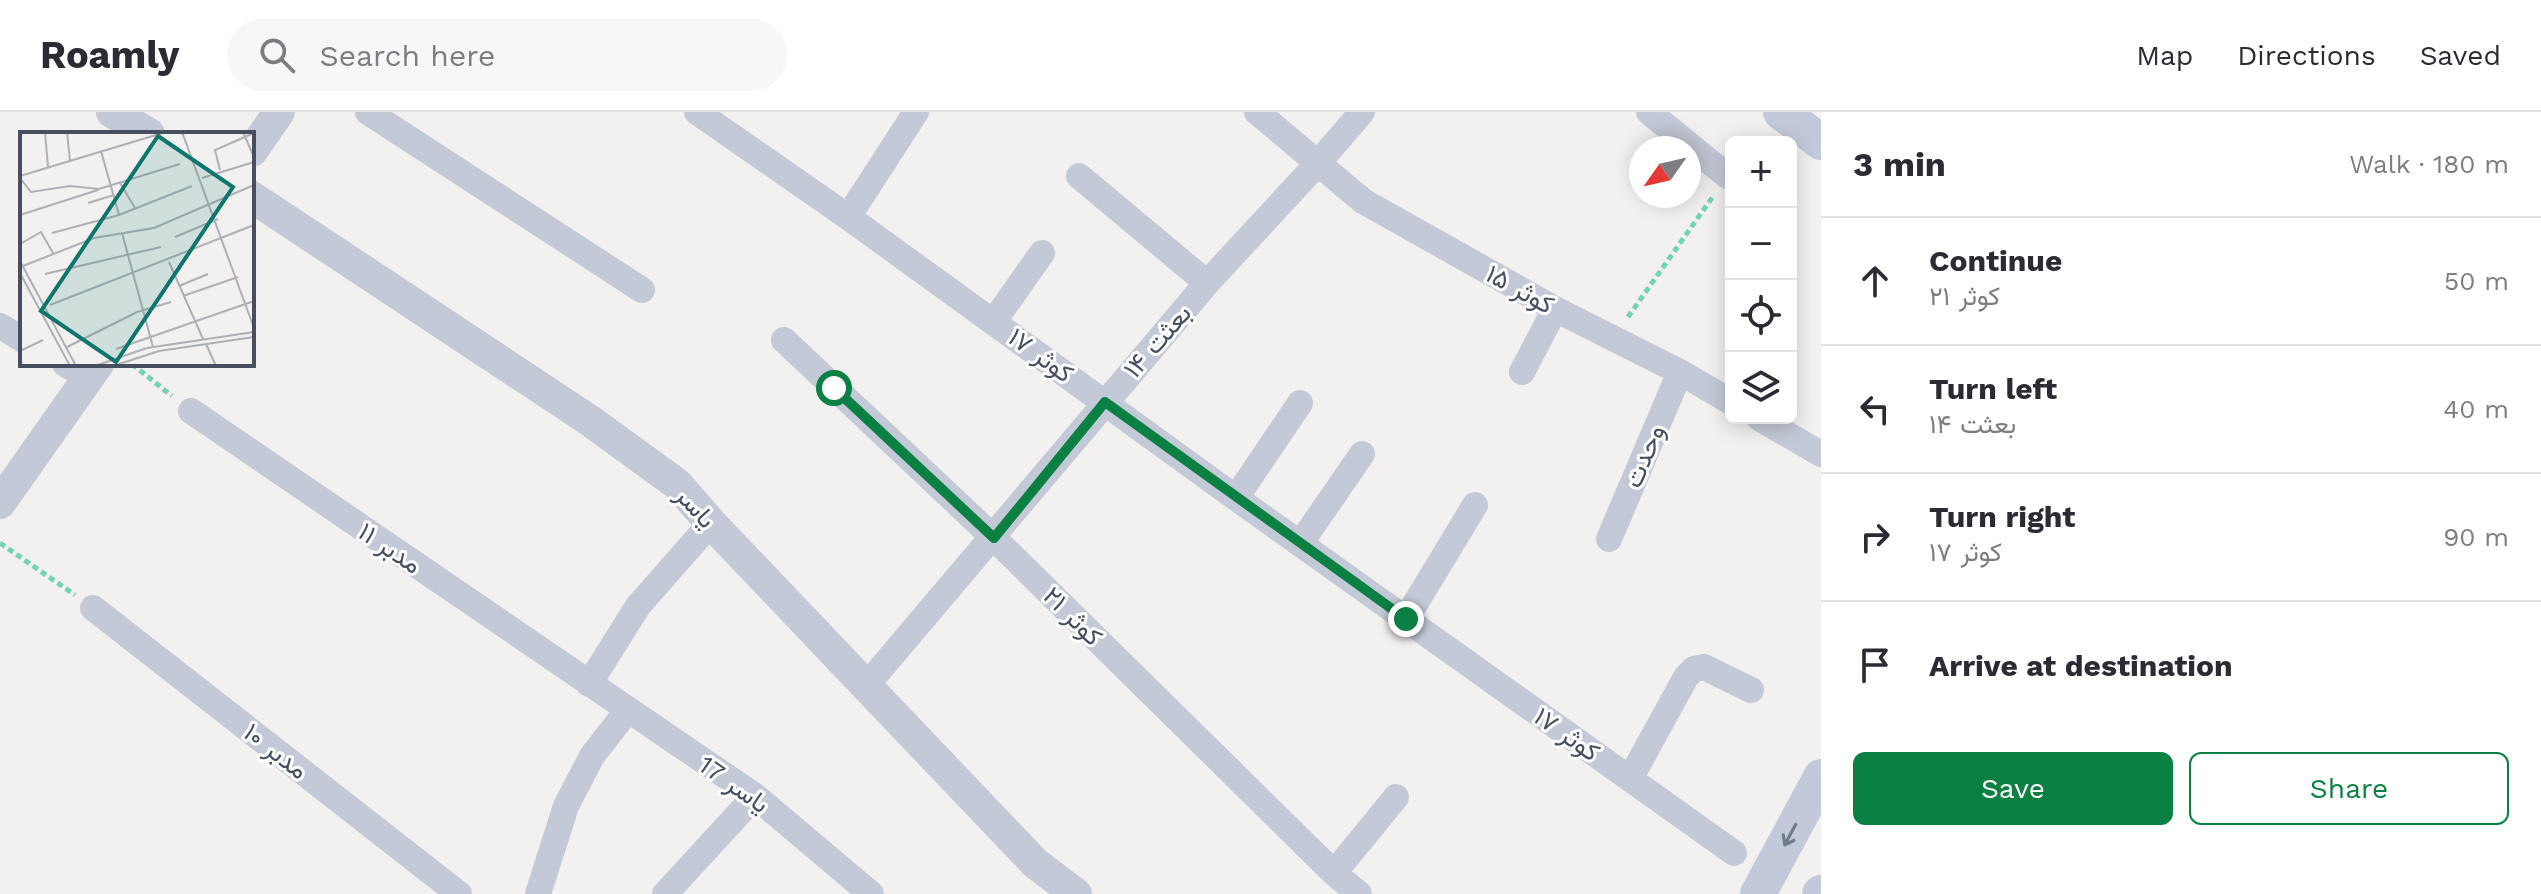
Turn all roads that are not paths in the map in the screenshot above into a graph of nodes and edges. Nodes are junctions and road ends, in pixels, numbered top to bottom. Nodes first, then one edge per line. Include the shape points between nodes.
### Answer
1 (112, 112) edge
2 (279, 112) edge
3 (368, 112) edge
4 (697, 112) edge
5 (916, 112) edge
6 (1257, 112) edge
7 (1362, 112) edge
8 (1649, 112) edge
9 (1781, 112) edge
10 (146, 132) edge
11 (1821, 142) edge
12 (254, 148) edge
13 (1319, 162) junction
14 (1725, 174) edge
15 (1079, 176) dead end
16 (254, 198) edge
17 (848, 217) junction
18 (1042, 253) dead end
19 (1207, 283) junction
20 (642, 290) dead end
21 (1555, 309) junction
22 (994, 321) junction
23 (0, 326) edge
24 (20, 338) edge
25 (784, 340) dead end
26 (84, 369) edge
27 (1522, 372) dead end
28 (1680, 372) junction
29 (1725, 398) edge
30 (1105, 402) junction
31 (1300, 403) dead end
32 (191, 411) road end
33 (1769, 424) edge
34 (1362, 454) dead end
35 (1821, 454) edge
36 (1236, 498) junction
37 (0, 503) edge
38 (1475, 505) dead end
39 (711, 523) junction
40 (994, 538) junction
41 (1609, 539) dead end
42 (1300, 544) junction
43 (93, 608) road end
44 (1406, 619) junction
45 (589, 684) junction
46 (866, 686) junction
47 (1751, 690) dead end
48 (627, 711) junction
49 (1821, 777) edge
50 (1630, 779) junction
51 (755, 796) junction
52 (1396, 797) dead end
53 (1734, 853) dead end
54 (1334, 873) junction
55 (459, 894) edge
56 (538, 894) edge
57 (665, 894) edge
58 (871, 894) edge
59 (1076, 894) edge
60 (1359, 894) edge
61 (1758, 894) edge

1 - 10 street
2 - 12 street
3 - 20 street
4 - 17 street, کوثر ۱۷
5 - 17 street
6 - 13 street, کوثر ۱۵
7 - 13 street, بعثت ۱۴
8 - 14 street
9 - 11 main road
13 - 19 street, بعثت ۱۴
13 - 21 street, کوثر ۱۵ via 1363,201
15 - 19 street
16 - 39 street, یاسر via 589,420 677,484
17 - 22 street, کوثر ۱۷
18 - 22 street
19 - 30 street, بعثت ۱۴
21 - 27 street
21 - 28 street, کوثر ۱۵
22 - 30 street, کوثر ۱۷
23 - 24 street
25 - 40 street, کوثر ۲۱
26 - 37 street
28 - 29 street, کوثر ۱۵
28 - 41 street, وحدت
30 - 36 street, کوثر ۱۷
30 - 40 street, بعثت ۱۴
31 - 36 street
32 - 45 street, مدبر ۱۱
33 - 35 street
34 - 42 street
36 - 42 street, کوثر ۱۷
38 - 44 street
39 - 45 street via 638,606
39 - 46 street, یاسر
40 - 46 street, بعثت ۱۴
40 - 54 street, کوثر ۲۱
42 - 44 street, کوثر ۱۷
43 - 55 street, مدبر ۱۰
44 - 50 street, کوثر ۱۷
45 - 48 street, یاسر 17
46 - 59 street, یاسر via 1035,863
47 - 50 street via 1704,667 1694,669
48 - 51 street, یاسر 17
48 - 56 street via 592,756 566,806
49 -> 61 main road
50 - 53 street, کوثر ۱۷
51 - 57 street
51 - 58 street, یاسر 17
52 - 54 street
54 - 60 street, کوثر ۲۱

